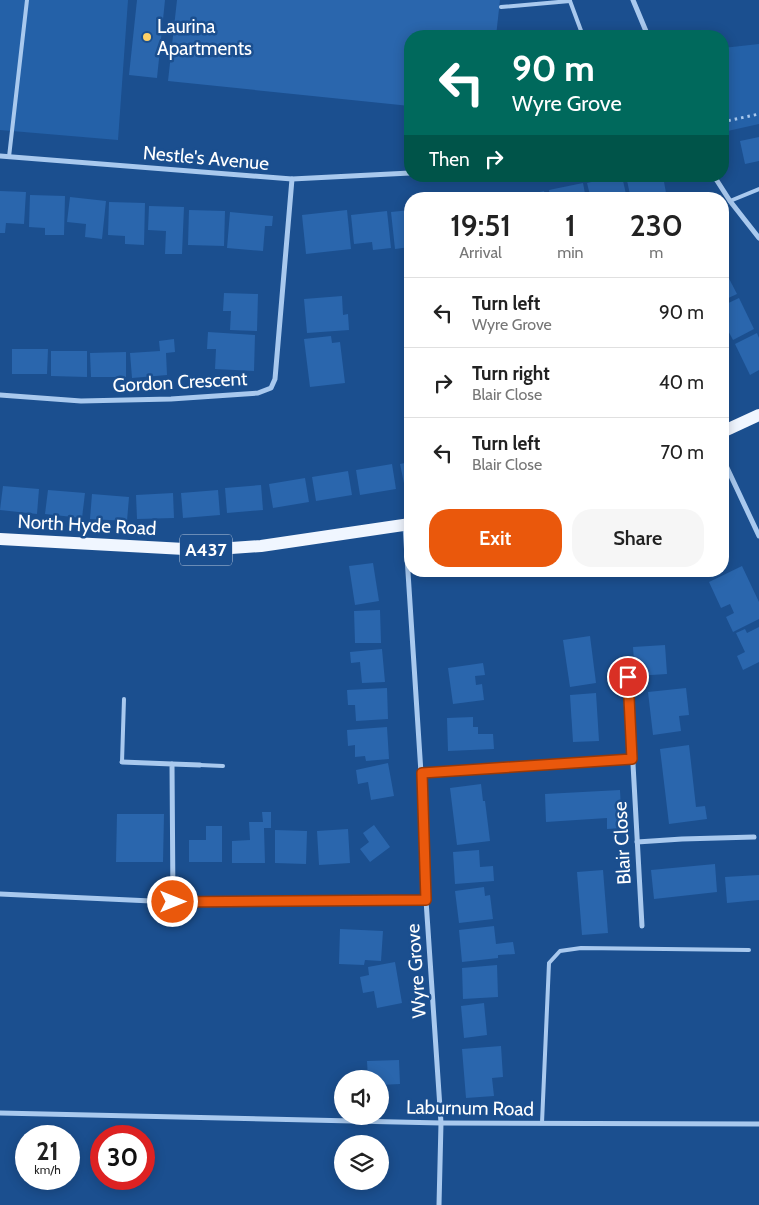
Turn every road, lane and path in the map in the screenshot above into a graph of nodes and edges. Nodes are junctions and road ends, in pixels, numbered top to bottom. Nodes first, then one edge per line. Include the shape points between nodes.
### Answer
1 (27, 0) edge
2 (633, 0) edge
3 (570, 1) edge
4 (501, 7) dead end
5 (581, 30) edge
6 (646, 30) edge
7 (759, 114) edge
8 (729, 120) edge
9 (0, 156) edge
10 (9, 157) junction
11 (404, 173) edge
12 (292, 179) junction
13 (759, 189) edge
14 (730, 201) joint
15 (759, 238) edge
16 (0, 395) edge
17 (759, 415) edge
18 (729, 429) edge
19 (729, 473) edge
20 (404, 526) edge
21 (759, 536) edge
22 (0, 539) edge
23 (411, 577) edge
24 (626, 660) dead end
25 (124, 698) dead end
26 (632, 759) junction
27 (122, 762) joint
28 (172, 764) junction
29 (200, 765) joint
30 (223, 766) dead end
31 (422, 773) junction
32 (754, 837) dead end
33 (637, 842) junction
34 (0, 894) edge
35 (426, 900) junction
36 (173, 902) junction
37 (642, 926) dead end
38 (748, 950) dead end
39 (0, 1113) edge
40 (442, 1123) junction
41 (542, 1123) junction
42 (759, 1124) edge
43 (439, 1205) edge

1 - 10 lane
2 - 6 street
3 - 4 lane
3 - 5 lane
7 - 8 path
9 - 10 street, Nestle's Avenue
10 - 12 street, Nestle's Avenue
11 - 12 street, Nestle's Avenue
12 - 16 street, Gordon Crescent via 275,379 271,388 258,393 171,399 81,401
13 - 14 lane
14 - 15 street
17 - 18 main road
19 - 21 street
20 - 22 main road, North Hyde Road / A437 via 261,546 203,550
23 - 31 street, Wyre Grove
24 - 26 street, Blair Close
25 - 27 lane
26 - 31 street
26 - 33 street, Blair Close
27 - 28 street
28 - 29 street
28 - 36 street
29 - 30 lane
31 - 35 street, Wyre Grove
32 - 33 street
33 - 37 street, Blair Close
34 - 36 street
35 - 36 street
35 - 40 street, Wyre Grove
38 - 41 lane via 581,948 560,951 549,963
39 - 40 street, Laburnum Road
40 - 41 street, Laburnum Road
40 - 43 street, Wyre Grove
41 - 42 street, Laburnum Road

